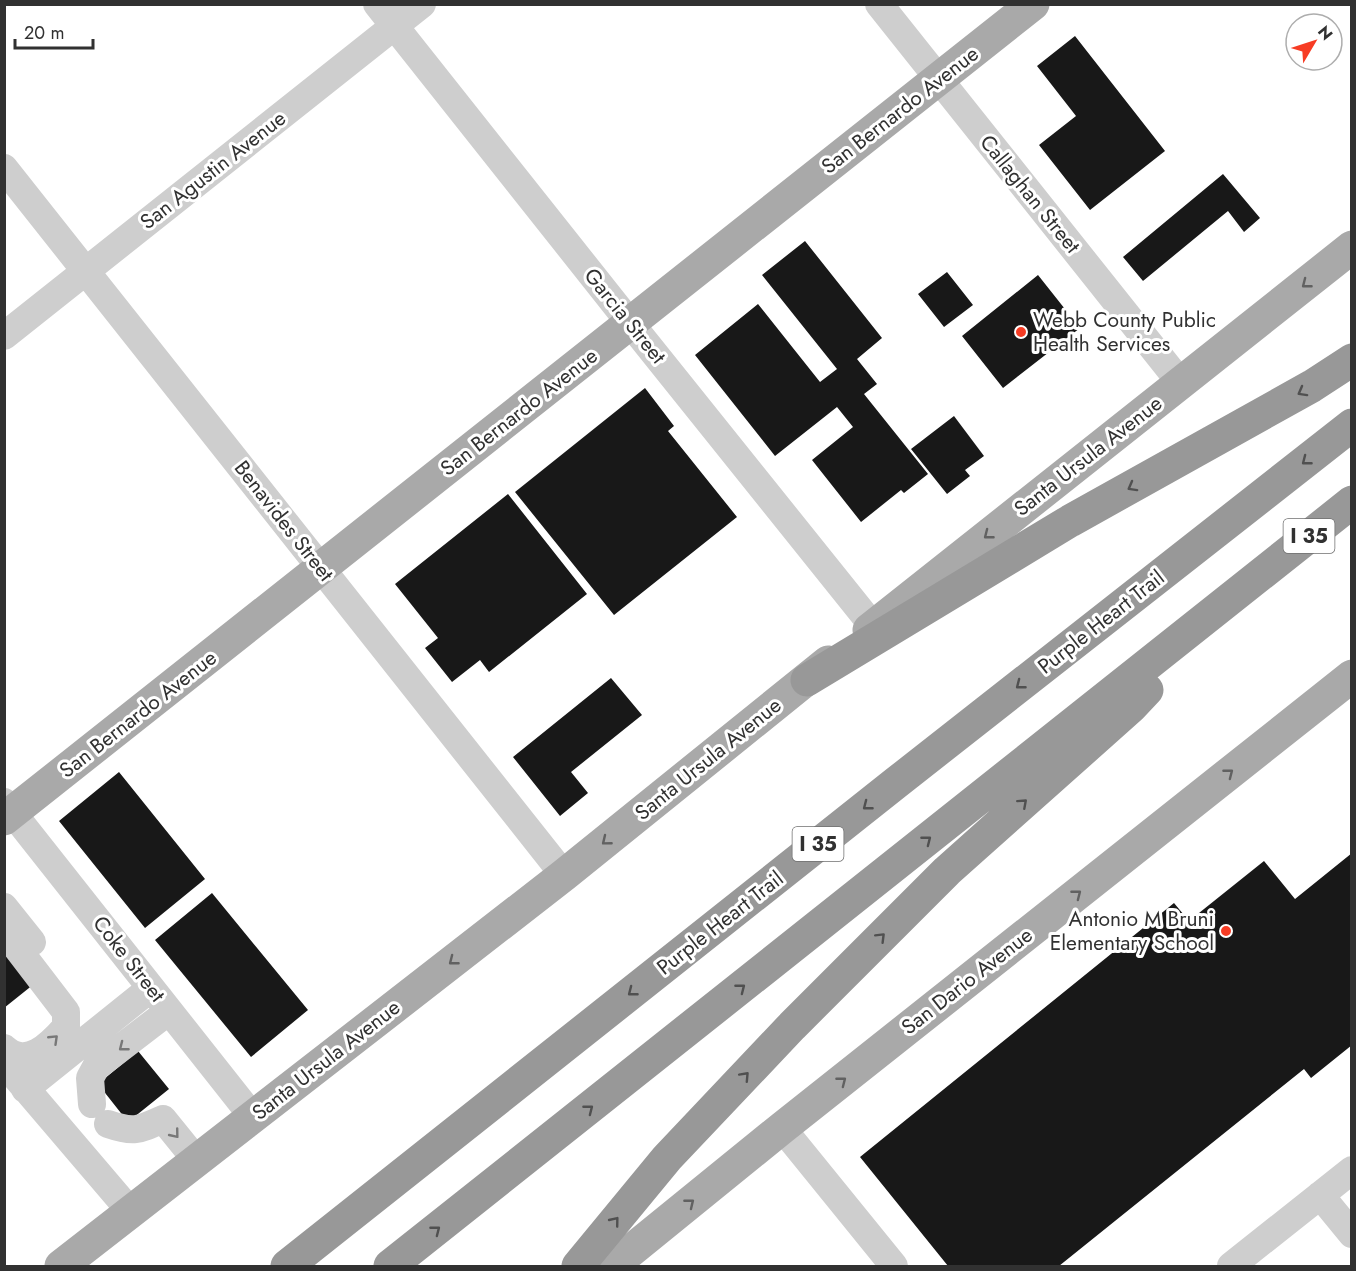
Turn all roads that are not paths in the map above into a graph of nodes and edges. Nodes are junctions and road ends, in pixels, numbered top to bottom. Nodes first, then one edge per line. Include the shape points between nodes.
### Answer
1 (422, 4) edge
2 (879, 4) edge
3 (1033, 4) edge
4 (386, 15) edge
5 (938, 80) junction
6 (4, 168) edge
7 (1352, 247) edge
8 (86, 271) junction
9 (630, 324) junction
10 (4, 336) edge
11 (1352, 360) edge
12 (1180, 382) junction
13 (1352, 425) edge
14 (1352, 502) edge
15 (322, 568) junction
16 (1267, 571) junction
17 (873, 626) junction
18 (1352, 676) edge
19 (807, 680) junction
20 (7, 811) edge
21 (564, 875) junction
22 (4, 907) edge
23 (4, 931) edge
24 (151, 988) junction
25 (169, 1011) junction
26 (101, 1027) junction
27 (4, 1048) edge
28 (4, 1063) edge
29 (25, 1089) junction
30 (253, 1117) junction
31 (782, 1128) junction
32 (197, 1161) junction
33 (1352, 1170) edge
34 (1320, 1195) junction
35 (131, 1212) junction
36 (1352, 1234) edge
37 (62, 1266) edge
38 (287, 1266) edge
39 (390, 1266) edge
40 (578, 1266) edge
41 (612, 1266) edge
42 (894, 1266) edge
43 (1231, 1266) edge

1 - 4 street, San Agustin Avenue
2 - 5 street, Callaghan Street
3 - 5 main road, San Bernardo Avenue
4 - 8 street, San Agustin Avenue
4 - 9 street, Garcia Street
5 - 9 main road, San Bernardo Avenue
5 - 12 street, Callaghan Street
6 - 8 street, Benavides Street
7 -> 12 main road, Santa Ursula Avenue
8 - 10 street, San Agustin Avenue
8 - 15 street, Benavides Street
9 - 15 main road, San Bernardo Avenue
9 - 17 street, Garcia Street
11 -> 19 highway via 1070,522
12 -> 17 main road, Santa Ursula Avenue
13 -> 38 highway, Purple Heart Trail / I 35
14 - 16 highway, I 35
15 - 20 main road, San Bernardo Avenue
15 - 21 street, Benavides Street
39 -> 16 highway, I 35
40 -> 16 highway via 667,1158 792,1026 947,871 1131,707
17 - 19 main road, Santa Ursula Avenue
31 -> 18 main road, San Dario Avenue
19 -> 21 main road, Santa Ursula Avenue
20 - 24 street, Coke Street
21 -> 30 main road, Santa Ursula Avenue
22 - 26 street
27 -> 23 street via 14,1055 30,1056 50,1044 66,1027 66,1012
24 - 25 street, Coke Street
24 - 26 street
25 - 30 street, Coke Street
25 -> 32 street via 96,1067 90,1078 100,1114 125,1130 141,1129 163,1119
26 - 29 street
28 - 29 street
29 - 35 street
30 - 32 main road, Santa Ursula Avenue
41 -> 31 main road, San Dario Avenue
31 - 42 street
32 - 35 main road, Santa Ursula Avenue
33 - 34 street
34 - 36 street
34 - 43 street
35 - 37 main road, Santa Ursula Avenue

